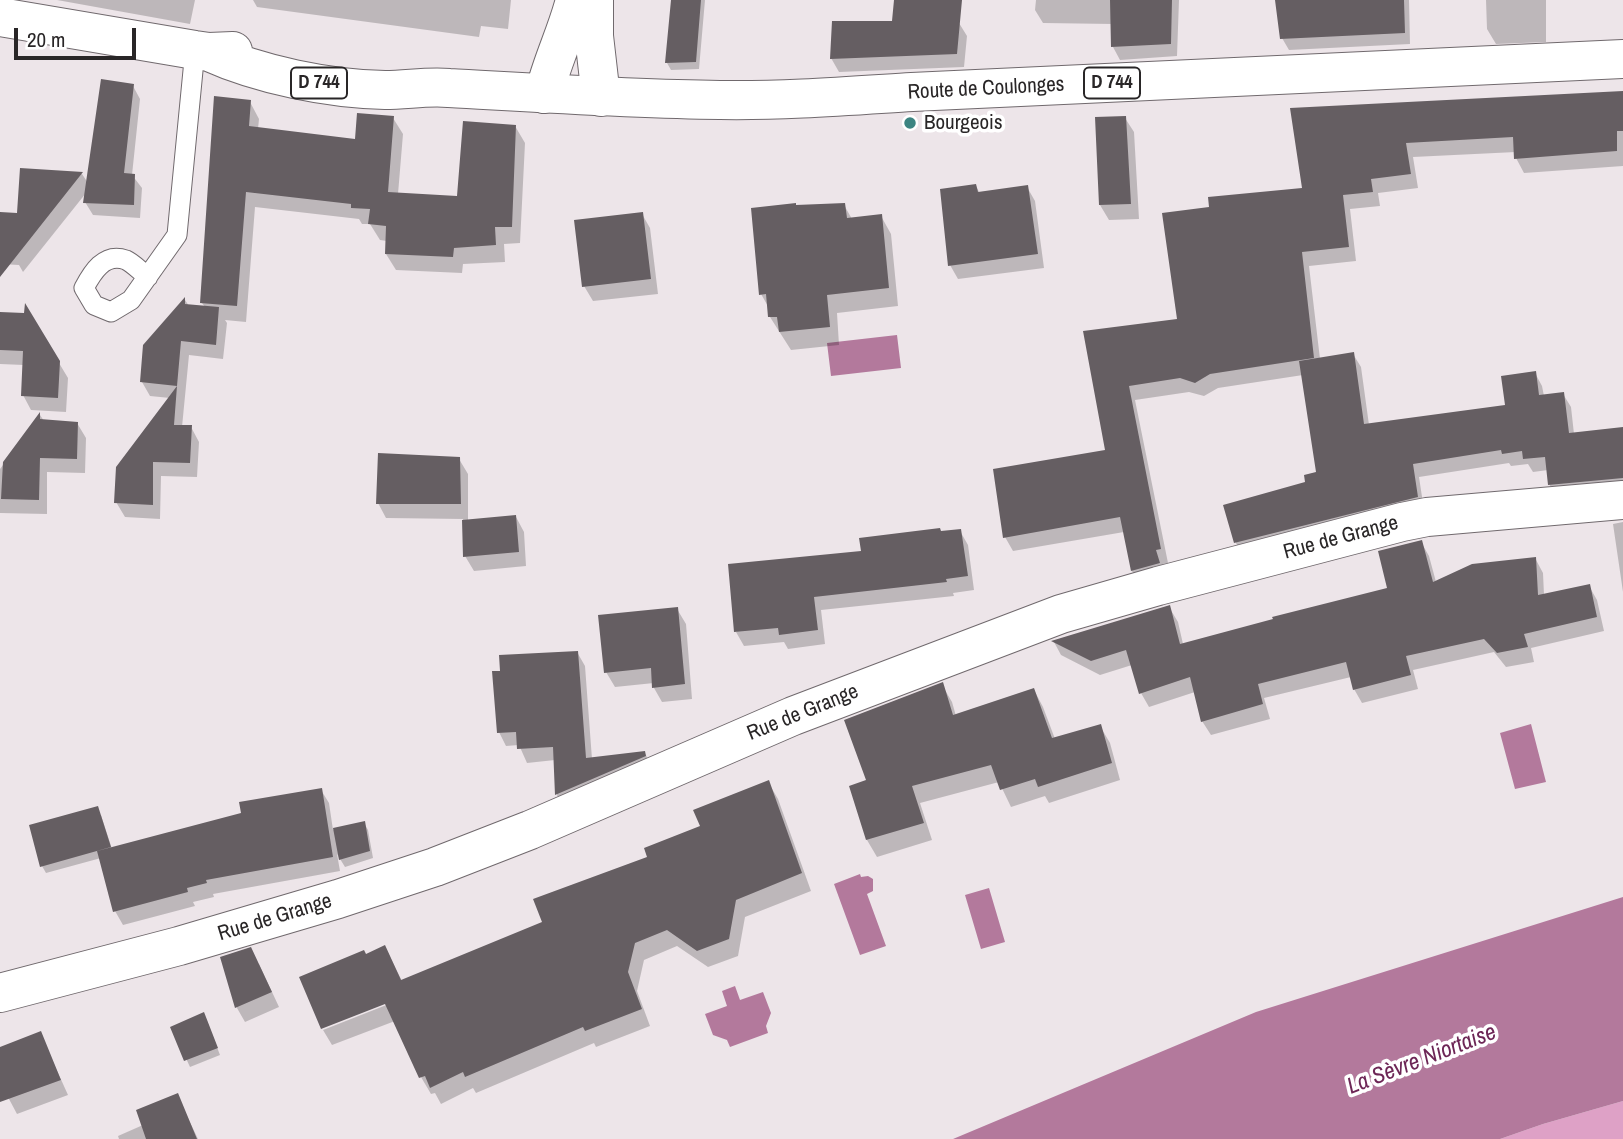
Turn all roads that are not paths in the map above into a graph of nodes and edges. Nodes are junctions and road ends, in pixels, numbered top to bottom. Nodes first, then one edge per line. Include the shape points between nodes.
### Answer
1 (575, 0) edge
2 (594, 0) edge
3 (0, 17) edge
4 (202, 51) junction
5 (1623, 59) edge
6 (544, 94) junction
7 (601, 97) junction
8 (148, 277) dead end
9 (1623, 500) edge
10 (0, 993) edge

1 - 6 street
2 - 7 street
3 - 4 street, Route de Coulonges / D 744
4 - 6 street, Route de Coulonges / D 744 via 259,71 312,82 382,90 433,87
4 - 8 lane via 177,235
5 - 7 street, Route de Coulonges / D 744 via 817,98
6 - 7 street, Route de Coulonges / D 744
9 - 10 street, Rue de Grange via 1402,522 1061,614 793,716 435,867 193,942

